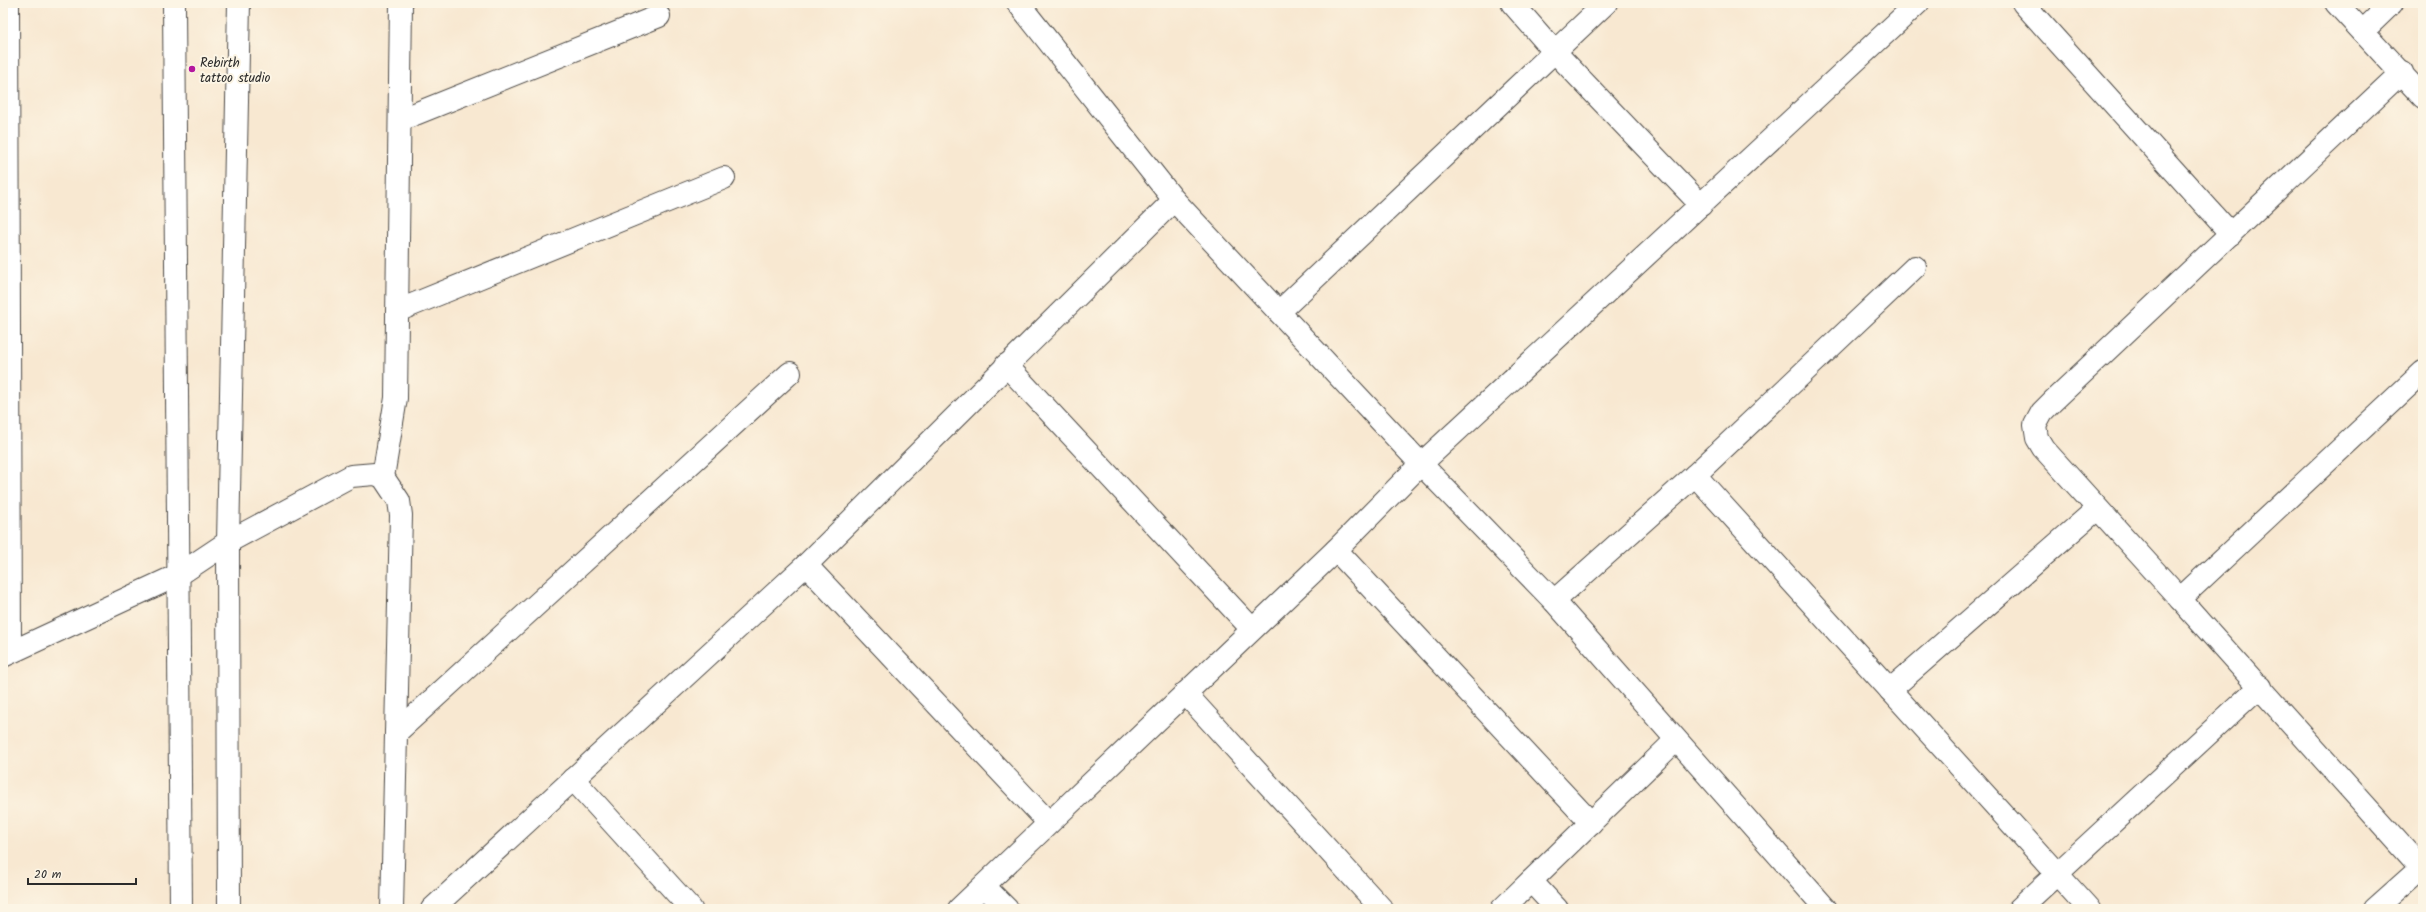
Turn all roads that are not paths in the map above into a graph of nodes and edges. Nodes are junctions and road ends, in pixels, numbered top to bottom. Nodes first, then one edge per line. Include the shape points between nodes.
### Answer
1 (8, 3) edge
2 (174, 3) edge
3 (239, 3) edge
4 (401, 3) edge
5 (1018, 3) edge
6 (1512, 3) edge
7 (1606, 3) edge
8 (1918, 3) edge
9 (2023, 3) edge
10 (2336, 3) edge
11 (2392, 3) edge
12 (659, 16) dead end
13 (2363, 31) junction
14 (1554, 51) junction
15 (2402, 72) junction
16 (2423, 96) edge
17 (400, 120) junction
18 (724, 178) dead end
19 (1174, 200) junction
20 (1701, 205) junction
21 (2231, 234) junction
22 (1915, 267) dead end
23 (6, 309) edge
24 (398, 311) junction
25 (1279, 312) junction
26 (1006, 365) junction
27 (2423, 372) edge
28 (790, 373) dead end
29 (1421, 464) junction
30 (1695, 476) junction
31 (383, 477) junction
32 (2097, 510) junction
33 (228, 542) junction
34 (1336, 550) junction
35 (806, 564) junction
36 (180, 574) junction
37 (2180, 599) junction
38 (1554, 601) junction
39 (1252, 629) junction
40 (7, 653) edge
41 (2260, 686) junction
42 (1890, 690) junction
43 (1185, 694) junction
44 (396, 733) junction
45 (1676, 741) junction
46 (573, 779) junction
47 (1049, 823) junction
48 (1591, 823) junction
49 (2422, 869) edge
50 (2056, 873) junction
51 (1531, 880) junction
52 (984, 886) junction
53 (181, 909) edge
54 (230, 909) edge
55 (392, 909) edge
56 (432, 909) edge
57 (691, 909) edge
58 (959, 909) edge
59 (1007, 909) edge
60 (1382, 909) edge
61 (1502, 909) edge
62 (1557, 909) edge
63 (1826, 909) edge
64 (2019, 909) edge
65 (2089, 909) edge
66 (2375, 909) edge

1 - 23 street
2 - 36 street
3 - 33 street
4 - 17 street
5 - 19 street
6 - 14 street
7 - 14 street
8 - 20 street
9 - 21 street
10 - 13 street
11 - 13 street
12 - 17 street
13 - 15 street
14 - 20 street
14 - 25 street
15 - 16 street
15 - 21 street
17 - 24 street
18 - 24 street
19 - 25 street
19 - 26 street
20 - 29 street
21 - 32 street via 2042,412 2034,425 2042,448
22 - 30 street
23 - 40 street
24 - 31 street via 396,398
25 - 29 street
26 - 35 street
26 - 39 street
27 - 37 street
28 - 44 street
29 - 34 street
29 - 38 street
30 - 38 street
30 - 42 street
31 - 33 street via 375,474 351,476
31 - 44 street via 399,501 401,515
32 - 37 street
32 - 42 street
33 - 36 street
33 - 54 street
34 - 39 street
34 - 48 street
35 - 46 street
35 - 47 street
36 - 40 street
36 - 53 street
37 - 41 street
38 - 45 street
39 - 43 street
41 - 49 street
41 - 50 street
42 - 50 street
43 - 47 street
43 - 60 street
44 - 55 street
45 - 48 street
45 - 63 street
46 - 56 street
46 - 57 street
47 - 52 street
48 - 51 street
49 - 66 street
50 - 64 street
50 - 65 street
51 - 61 street
51 - 62 street
52 - 58 street
52 - 59 street

